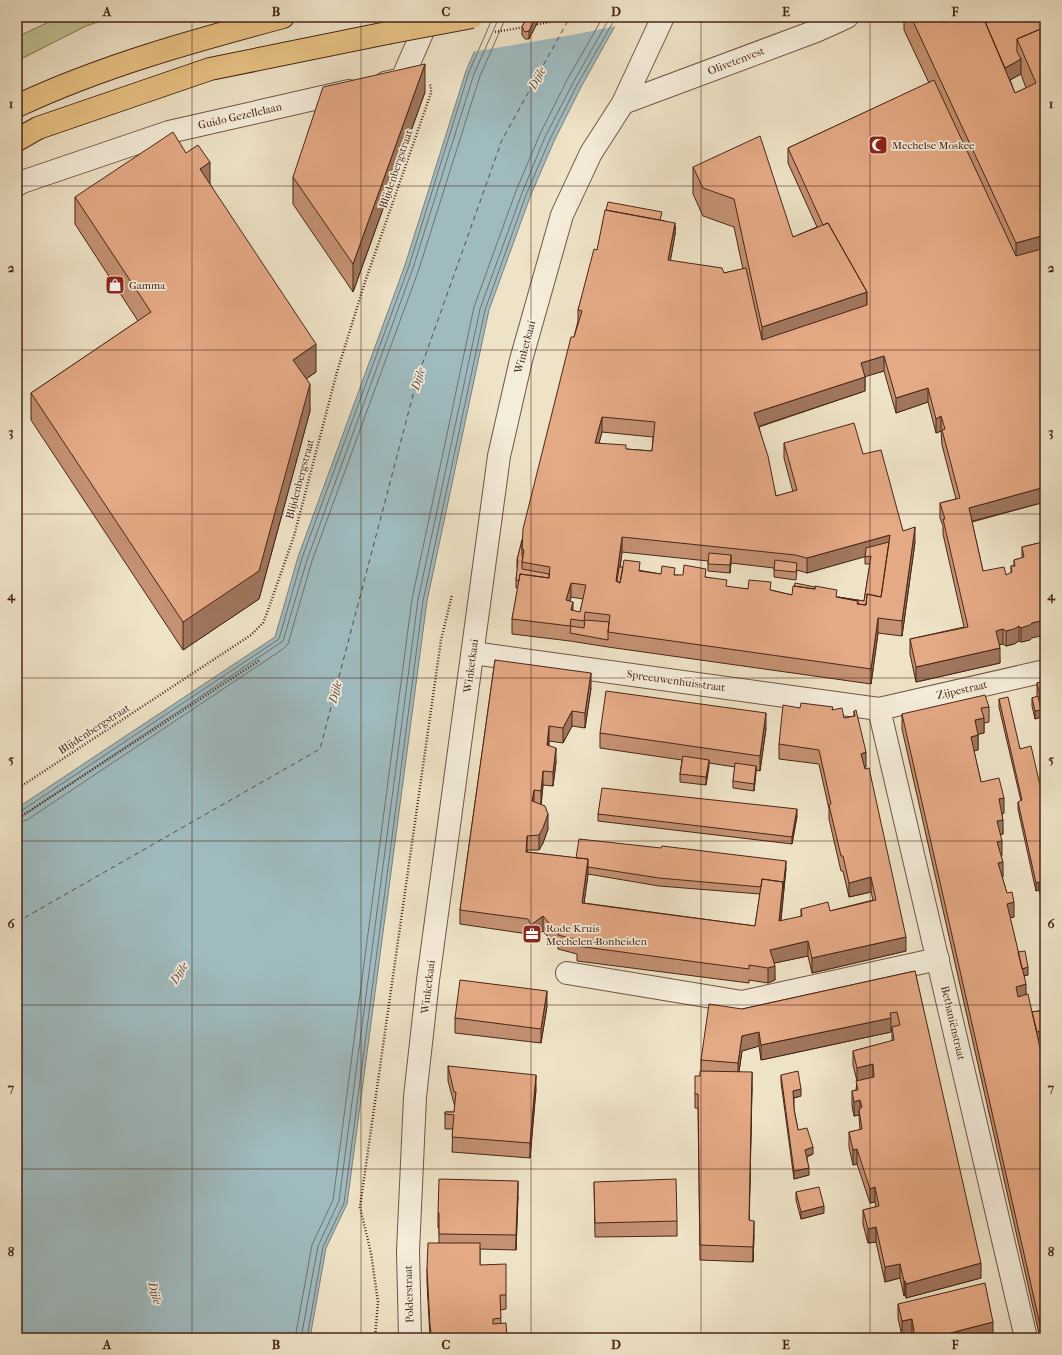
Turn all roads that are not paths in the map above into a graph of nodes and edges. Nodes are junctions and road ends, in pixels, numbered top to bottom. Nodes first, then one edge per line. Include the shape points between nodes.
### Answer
1 (283, 17) edge
2 (429, 17) edge
3 (472, 17) edge
4 (663, 17) edge
5 (847, 17) edge
6 (623, 103) junction
7 (17, 106) edge
8 (17, 140) edge
9 (17, 185) edge
10 (473, 653) junction
11 (1045, 670) edge
12 (879, 709) junction
13 (938, 959) junction
14 (566, 974) dead end
15 (408, 1251) joint
16 (410, 1338) edge
17 (1026, 1338) edge

1 - 7 main road via 179,45 105,70
2 - 9 street, Guido Gezellelaan via 402,79 169,132
3 - 8 main road, bridge via 210,70 38,128
4 - 6 street
5 - 6 street, Olivetenvest
6 - 10 street, Winketkaai via 591,153 562,215 521,360 499,456
10 - 12 street, Spreeuwenhuisstraat
10 - 15 street, Winketkaai via 428,980 416,1089
11 - 12 street, Zijpestraat
12 - 13 street, Bethaniënstraat
13 - 14 street via 742,1002
13 - 17 street, Bethaniënstraat
15 - 16 street, Polderstraat

